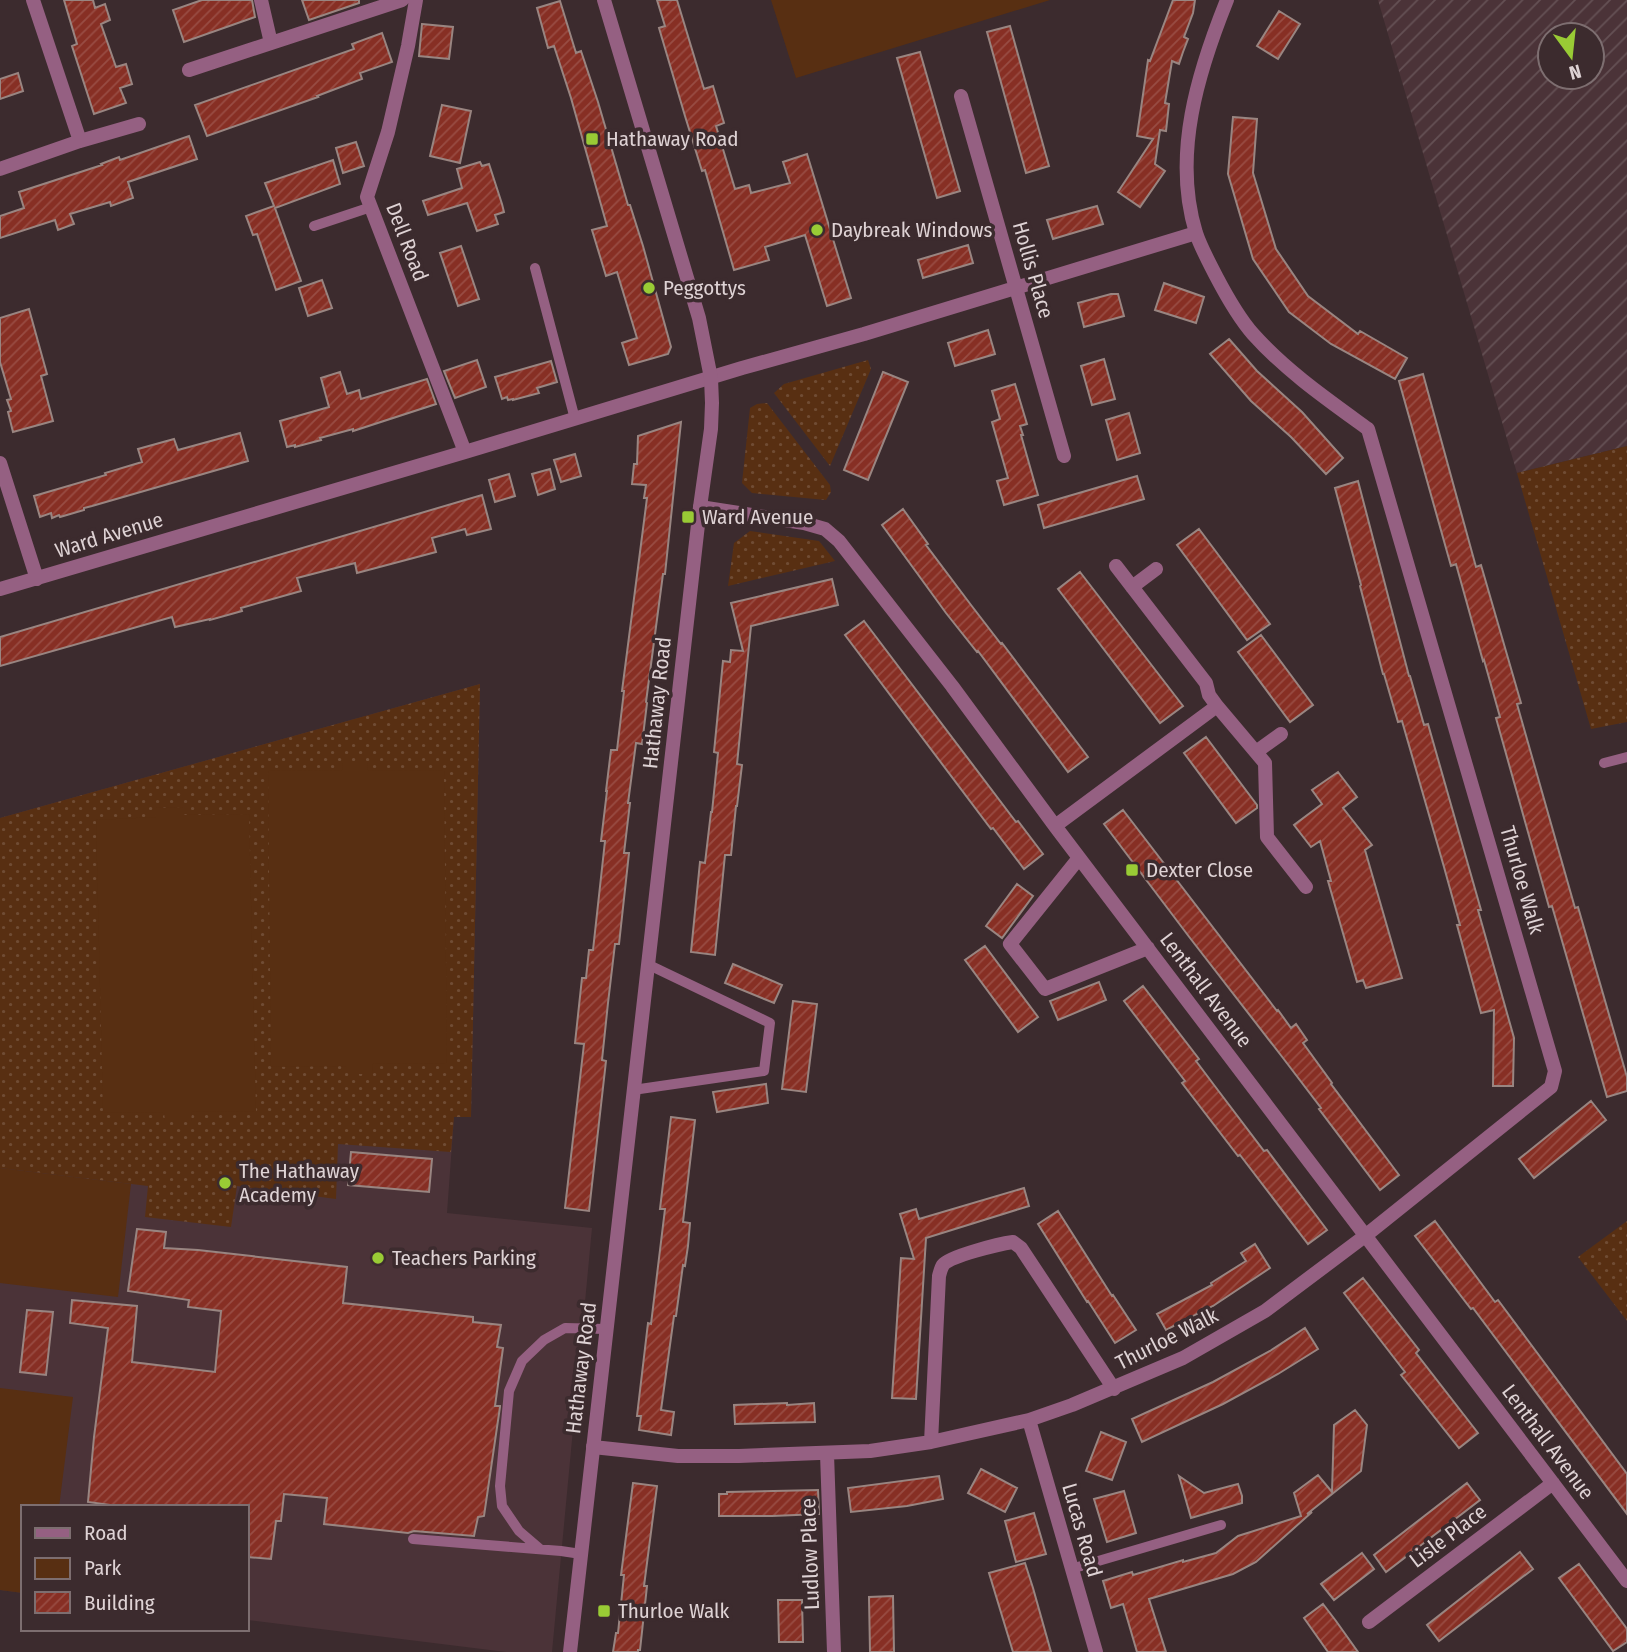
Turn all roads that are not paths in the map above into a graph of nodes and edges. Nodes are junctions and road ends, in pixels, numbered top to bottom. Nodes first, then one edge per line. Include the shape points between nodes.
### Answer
1 (33, 0) edge
2 (261, 0) edge
3 (402, 0) edge
4 (416, 0) edge
5 (604, 0) edge
6 (1227, 0) edge
7 (271, 43) junction
8 (189, 70) dead end
9 (961, 96) dead end
10 (139, 124) dead end
11 (80, 141) junction
12 (0, 169) edge
13 (371, 207) junction
14 (314, 226) dead end
15 (1196, 233) junction
16 (535, 268) dead end
17 (1016, 287) junction
18 (711, 378) junction
19 (575, 419) junction
20 (465, 452) junction
21 (1064, 456) dead end
22 (0, 463) edge
23 (700, 507) junction
24 (1116, 566) dead end
25 (1156, 569) dead end
26 (37, 579) junction
27 (1132, 587) junction
28 (0, 589) edge
29 (1217, 706) junction
30 (1281, 734) dead end
31 (1256, 752) junction
32 (1627, 757) edge
33 (1604, 763) dead end
34 (1055, 826) junction
35 (1079, 858) junction
36 (1306, 887) dead end
37 (1148, 948) junction
38 (648, 964) junction
39 (633, 1090) junction
40 (1365, 1236) junction
41 (606, 1329) junction
42 (1114, 1389) junction
43 (1029, 1420) junction
44 (931, 1443) junction
45 (593, 1447) junction
46 (827, 1454) junction
47 (1553, 1483) junction
48 (1221, 1525) dead end
49 (414, 1539) dead end
50 (540, 1549) junction
51 (581, 1554) junction
52 (1071, 1569) junction
53 (1627, 1581) edge
54 (1368, 1622) dead end
55 (570, 1652) edge
56 (834, 1652) edge
57 (1096, 1652) edge

1 - 11 street
2 - 7 street
3 - 7 street
4 - 13 street, Dell Road via 388,132 368,197
5 - 18 street, Hathaway Road via 699,318
6 - 15 street, Thurloe Walk via 1205,57 1190,123 1188,182
7 - 8 street
9 - 17 street, Hollis Place
10 - 11 street
11 - 12 street
13 - 14 lane
13 - 20 street, Dell Road
15 - 17 street, Ward Avenue
15 - 40 street, Thurloe Walk via 1227,297 1253,334 1311,387 1368,429 1555,1071 1551,1087
16 - 19 lane
17 - 18 street, Ward Avenue
17 - 21 street, Hollis Place
18 - 19 street, Ward Avenue
18 - 23 street, Hathaway Road via 711,429
19 - 20 street, Ward Avenue
20 - 26 street, Ward Avenue
22 - 26 street
23 - 34 street, Lenthall Avenue via 804,523 825,529 839,541
23 - 38 street, Hathaway Road
24 - 27 street
25 - 27 street
26 - 28 street, Ward Avenue
27 - 29 street via 1206,683
29 - 31 street
29 - 34 street
30 - 31 street
31 - 36 street via 1265,763 1267,837
32 - 33 lane
34 - 35 street, Lenthall Avenue
35 - 37 street, Lenthall Avenue
35 - 37 street via 1010,944 1045,989
37 - 40 street, Lenthall Avenue
38 - 39 street, Hathaway Road
38 - 39 lane via 770,1023 764,1071
39 - 41 street, Hathaway Road
40 - 42 street, Thurloe Walk via 1265,1311 1183,1358
40 - 47 street, Lenthall Avenue
41 - 45 street, Hathaway Road
41 - 50 lane via 565,1328 544,1339 522,1361 509,1391 502,1506 519,1531
42 - 43 street, Thurloe Walk
42 - 44 street, Thurloe Walk via 1021,1248 1013,1242 951,1259 939,1276
43 - 44 street, Thurloe Walk
43 - 52 street, Lucas Road
44 - 46 street, Thurloe Walk
45 - 46 street, Thurloe Walk via 678,1456
45 - 51 street, Hathaway Road
46 - 56 street, Ludlow Place
47 - 53 street, Lenthall Avenue
47 - 54 street, Lisle Place
48 - 52 lane
49 - 50 lane
50 - 51 lane
51 - 55 street, Hathaway Road
52 - 57 street, Lucas Road

